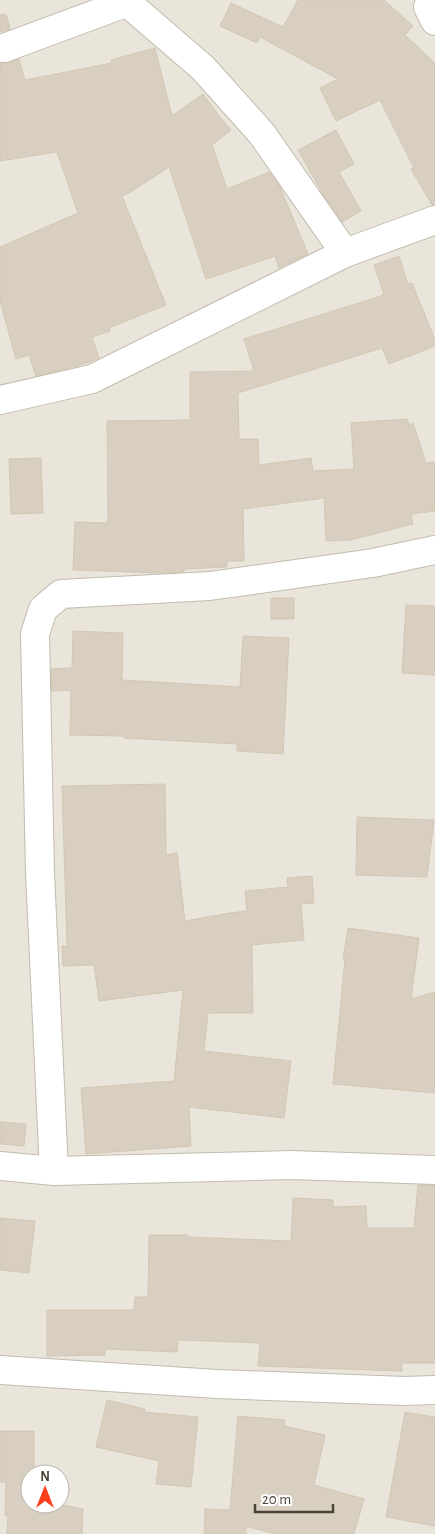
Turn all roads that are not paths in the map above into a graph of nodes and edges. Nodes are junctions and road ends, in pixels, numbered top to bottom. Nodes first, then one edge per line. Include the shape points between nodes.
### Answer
1 (126, 1) edge
2 (0, 48) edge
3 (435, 220) edge
4 (345, 253) junction
5 (0, 400) edge
6 (435, 550) edge
7 (0, 1166) edge
8 (435, 1170) edge
9 (54, 1171) junction
10 (0, 1370) edge
11 (435, 1390) edge

1 - 2 street
1 - 4 street via 203,68 262,134
3 - 4 street
4 - 5 street via 92,379
6 - 9 street via 373,563 210,586 61,594 42,609 35,634 40,873
7 - 9 street
8 - 9 street via 290,1165
10 - 11 street via 217,1384

